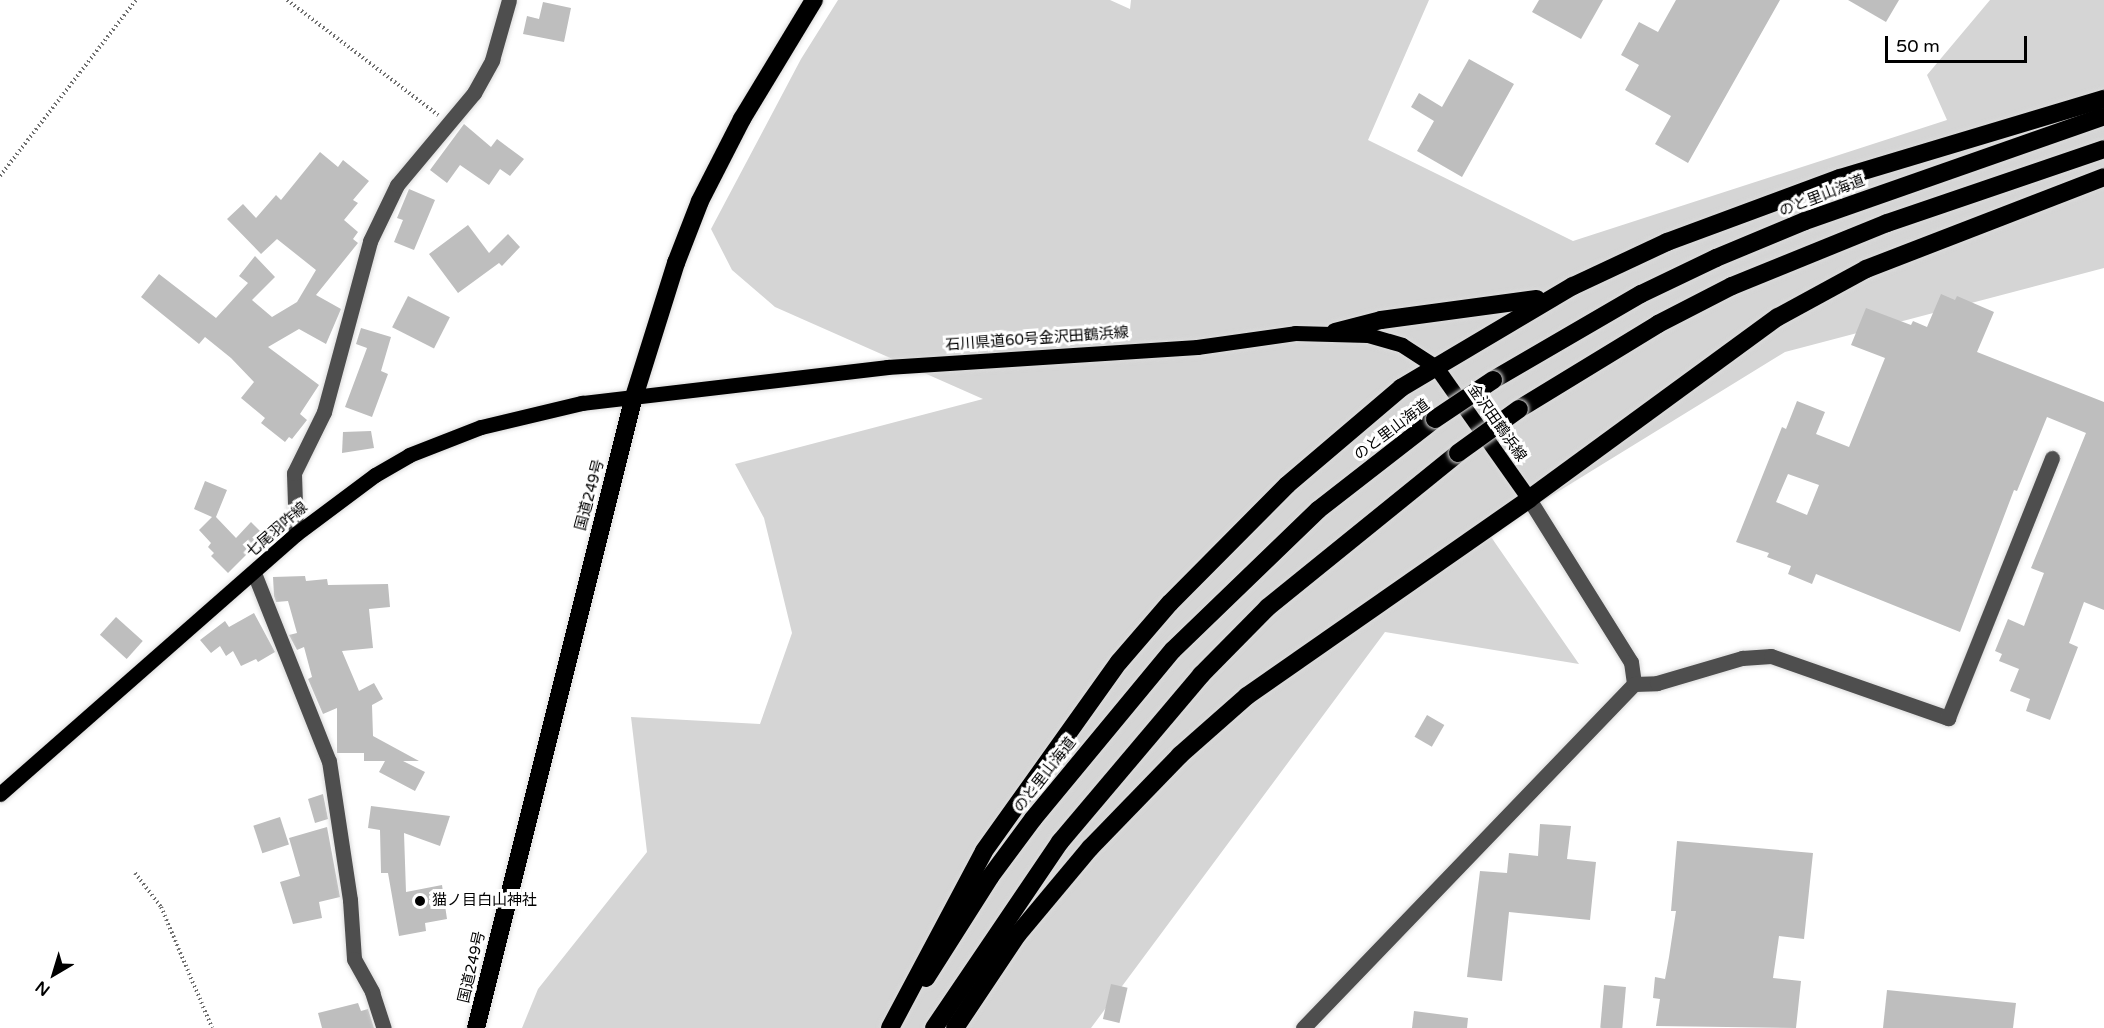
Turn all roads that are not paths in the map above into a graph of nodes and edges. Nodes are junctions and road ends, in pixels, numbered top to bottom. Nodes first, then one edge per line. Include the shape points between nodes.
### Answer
1 (509, 0) edge
2 (814, 0) edge
3 (2104, 99) edge
4 (2104, 116) edge
5 (2104, 149) edge
6 (2104, 177) edge
7 (1560, 293) junction
8 (1335, 332) junction
9 (1436, 367) junction
10 (633, 400) junction
11 (2052, 458) dead end
12 (1528, 499) junction
13 (296, 534) junction
14 (254, 573) junction
15 (1634, 684) junction
16 (0, 794) edge
17 (384, 1028) edge
18 (476, 1028) edge
19 (890, 1028) edge
20 (896, 1028) edge
21 (934, 1028) edge
22 (955, 1028) edge
23 (1303, 1028) edge

1 - 13 street via 492,60 474,93 396,184 370,241 324,412 294,473
2 - 10 highway, 国道249号 via 742,118 700,201
3 - 7 highway via 1818,185 1667,242
4 - 20 highway, のと里山海道, bridge via 1805,221 1716,258 1569,334 1435,419 1318,510 1241,580 1166,658 1072,769 990,877
5 - 21 highway, bridge via 1887,223 1732,286 1658,324 1519,410 1458,453 1269,607 1201,675 1060,842
6 - 12 highway via 1866,269 1778,316
7 - 8 highway via 1523,303 1381,320
7 - 9 highway
8 - 9 main road, 石川県道60号金沢田鶴浜線 via 1368,334 1402,345
8 - 10 main road, 石川県道60号金沢田鶴浜線 via 1295,333 1197,347 886,367
9 - 12 main road, 金沢田鶴浜線
9 - 19 highway via 1401,388 1287,485 1170,603 1119,662 984,850
10 - 13 main road, 七尾羽咋線 via 582,403 481,427 409,454
10 - 18 highway, 国道249号
11 - 15 street via 1948,718 1771,656 1742,657 1657,683
12 - 15 street via 1631,662
12 - 22 highway via 1282,669 1180,755 1090,848 1018,933
13 - 14 main road, 七尾羽咋線
14 - 16 main road, 七尾羽咋線
14 - 17 street via 329,761 350,900 354,959 372,992
15 - 23 street

